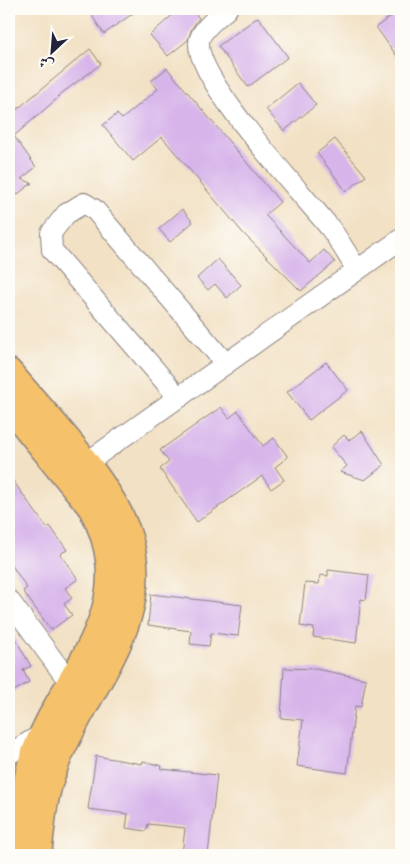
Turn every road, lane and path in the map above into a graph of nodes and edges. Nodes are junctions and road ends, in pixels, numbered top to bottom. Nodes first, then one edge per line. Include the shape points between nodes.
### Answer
1 (227, 9) edge
2 (401, 238) edge
3 (356, 270) junction
4 (226, 364) junction
5 (9, 372) edge
6 (179, 398) junction
7 (9, 406) edge
8 (76, 470) junction
9 (9, 600) edge
10 (15, 620) edge
11 (70, 683) junction
12 (44, 733) junction
13 (9, 754) edge
14 (17, 855) edge
15 (38, 855) edge

1 - 3 street via 203,31 198,41 208,72 245,126 331,230
2 - 3 street
3 - 4 street
4 - 6 street
4 - 6 street via 94,208 84,203 74,208 51,233 52,250
5 - 8 main road
6 - 8 street
7 - 8 main road
8 - 11 main road via 101,525 111,568 110,595 104,617
8 - 15 main road via 110,497 126,528 135,557 134,596 114,651 55,765 45,794
9 - 10 street
10 - 11 street
11 - 12 main road
12 - 13 street
12 - 14 main road via 32,761

